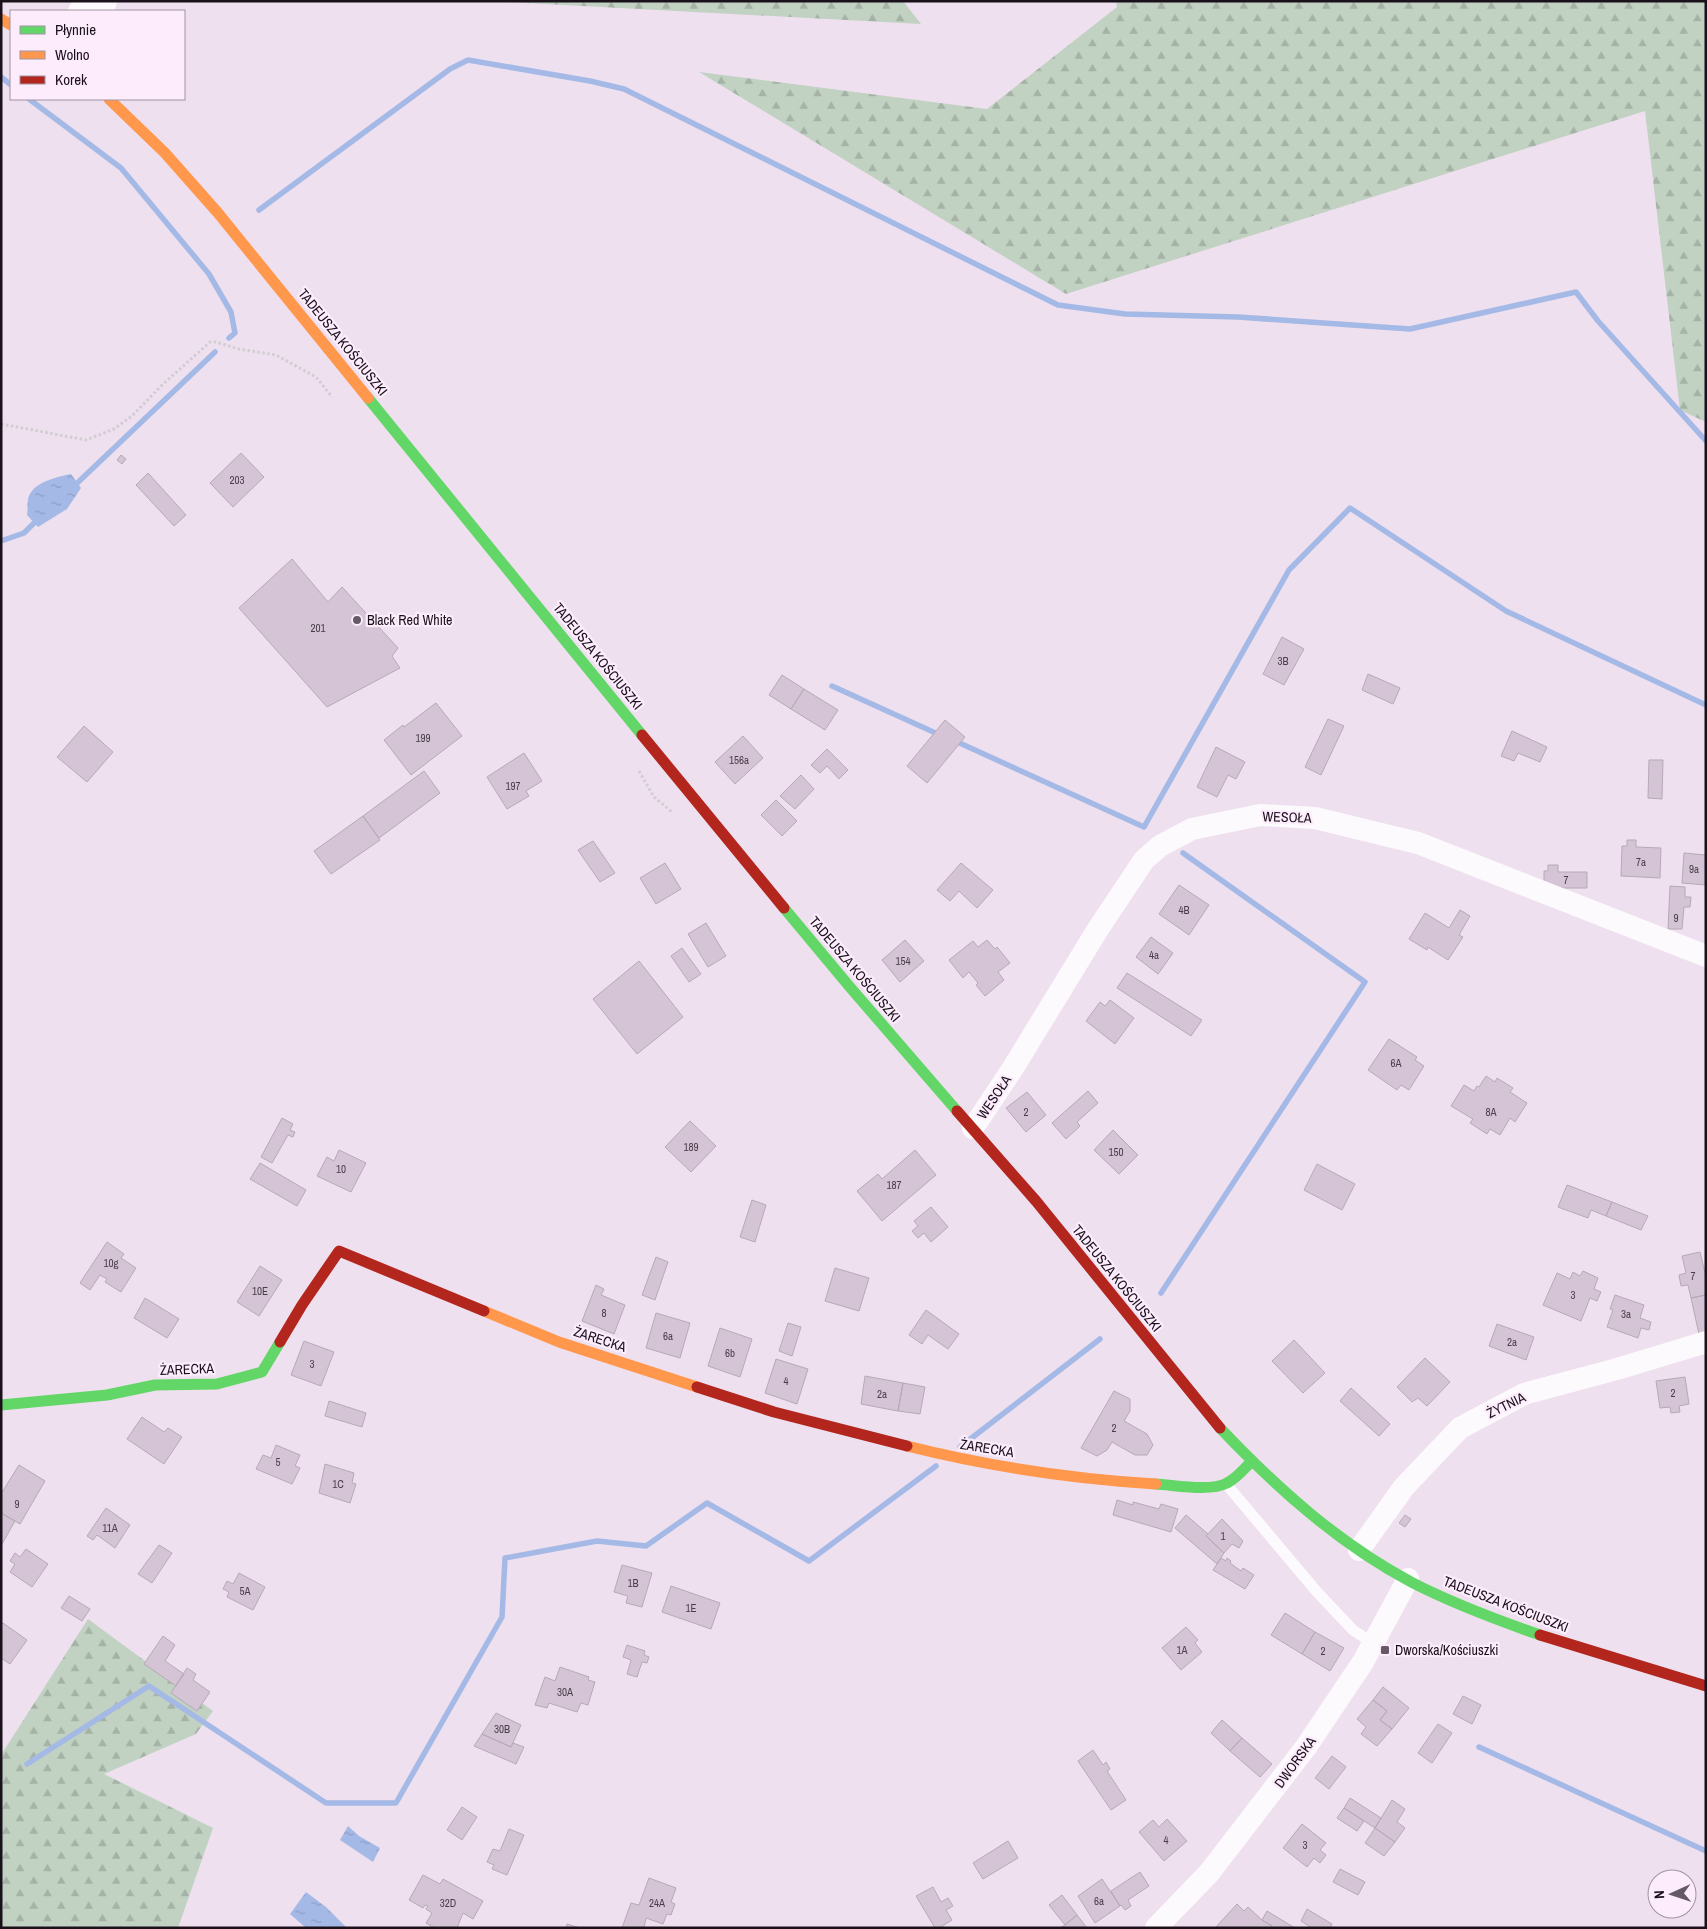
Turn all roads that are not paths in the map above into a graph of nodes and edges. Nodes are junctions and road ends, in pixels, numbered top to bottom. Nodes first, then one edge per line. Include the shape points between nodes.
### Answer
1 (111, 100) edge
2 (1706, 956) edge
3 (973, 1128) junction
4 (1706, 1342) edge
5 (1, 1405) edge
6 (1251, 1462) junction
7 (1227, 1485) junction
8 (1359, 1550) junction
9 (1408, 1579) junction
10 (1374, 1644) junction
11 (1706, 1686) edge
12 (1156, 1928) edge

1 - 3 main road, TADEUSZA KOŚCIUSZKI via 218,212 736,850
2 - 3 street, WESOŁA via 1418,844 1325,820 1260,815 1192,829 1160,846 1144,860
3 - 6 main road, TADEUSZA KOŚCIUSZKI
4 - 8 street, ŻYTNIA via 1524,1394 1460,1428 1404,1487
5 - 7 main road, ŻARECKA via 107,1395 155,1385 217,1384 262,1372 339,1251 559,1342 774,1412 954,1458 1109,1481 1206,1488
6 - 7 main road
6 - 8 main road, TADEUSZA KOŚCIUSZKI via 1313,1516
7 - 10 lane via 1353,1630
8 - 9 main road, TADEUSZA KOŚCIUSZKI
9 - 10 street, DWORSKA
9 - 11 main road, TADEUSZA KOŚCIUSZKI via 1501,1621
10 - 12 street, DWORSKA via 1327,1718 1246,1828 1209,1873

